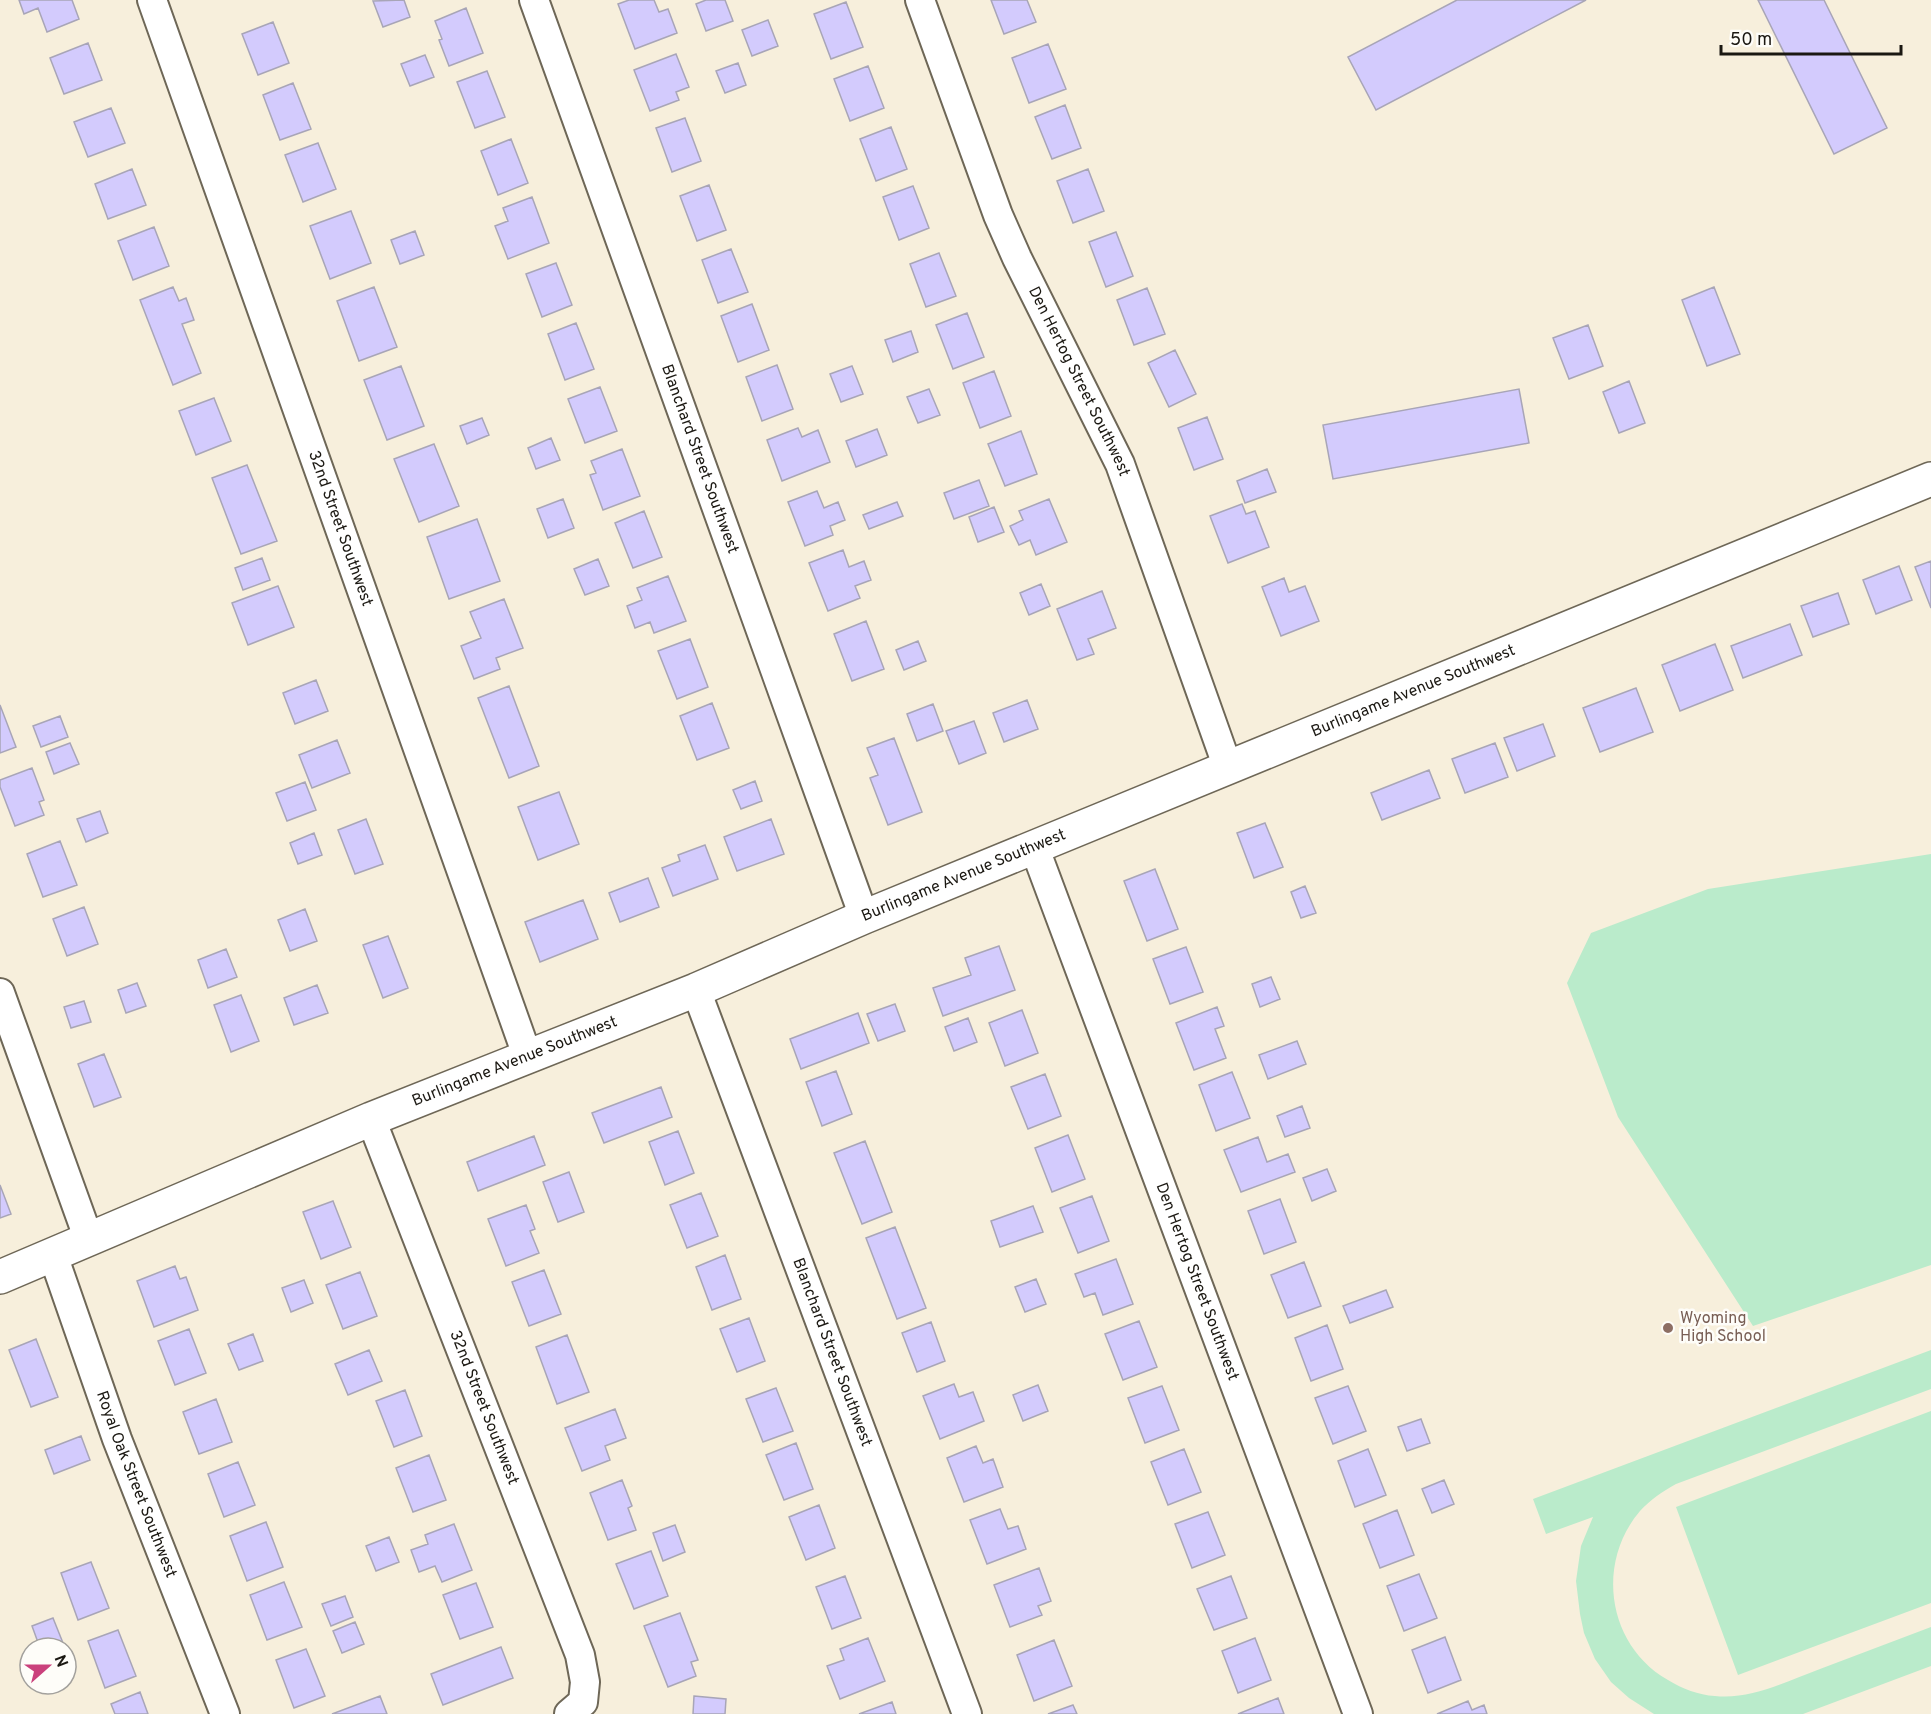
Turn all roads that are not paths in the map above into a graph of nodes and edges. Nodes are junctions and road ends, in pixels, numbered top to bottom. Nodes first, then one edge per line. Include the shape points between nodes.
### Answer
1 (152, 0) edge
2 (534, 0) edge
3 (920, 0) edge
4 (1931, 479) edge
5 (1227, 768) junction
6 (1035, 849) junction
7 (864, 917) junction
8 (696, 990) junction
9 (0, 993) edge
10 (528, 1058) junction
11 (371, 1119) junction
12 (89, 1240) junction
13 (53, 1255) junction
14 (0, 1277) edge
15 (576, 1708) edge
16 (225, 1714) edge
17 (967, 1714) edge
18 (1358, 1714) edge

1 - 10 street, 32nd Street Southwest
2 - 7 street, Blanchard Street Southwest
3 - 5 street, Den Hertog Street Southwest via 1008,236 1124,475
4 - 5 street, Burlingame Avenue Southwest
5 - 6 street, Burlingame Avenue Southwest
6 - 7 street, Burlingame Avenue Southwest
6 - 18 street, Den Hertog Street Southwest
7 - 8 street, Burlingame Avenue Southwest
8 - 10 street, Burlingame Avenue Southwest
8 - 17 street, Blanchard Street Southwest
9 - 12 street
10 - 11 street, Burlingame Avenue Southwest
11 - 12 street, Burlingame Avenue Southwest
11 - 15 street, 32nd Street Southwest via 580,1654 585,1682
12 - 13 street, Burlingame Avenue Southwest
13 - 14 street, Burlingame Avenue Southwest
13 - 16 street, Royal Oak Street Southwest via 117,1439

